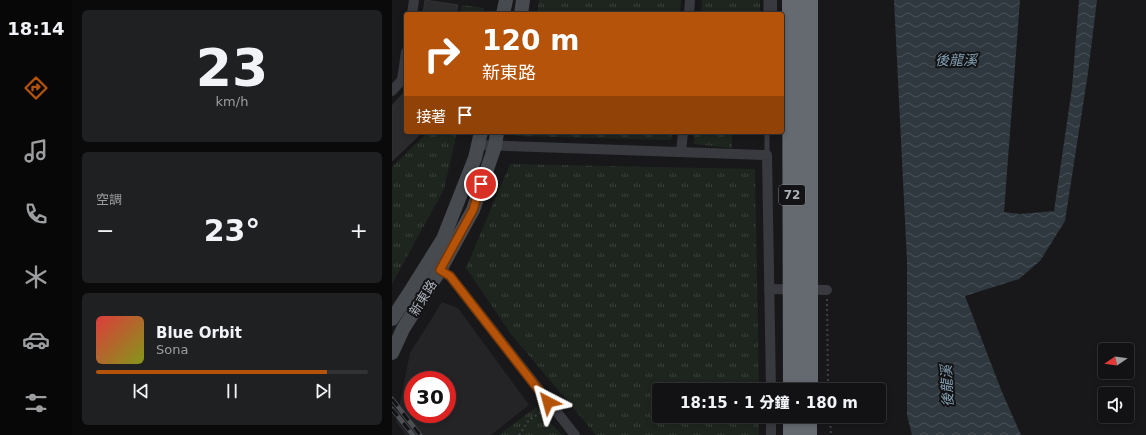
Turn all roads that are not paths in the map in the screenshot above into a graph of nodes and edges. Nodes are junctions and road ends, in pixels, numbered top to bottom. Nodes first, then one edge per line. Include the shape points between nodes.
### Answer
1 (414, 0) edge
2 (506, 0) edge
3 (523, 0) edge
4 (690, 0) edge
5 (766, 0) edge
6 (772, 0) edge
7 (791, 0) edge
8 (809, 0) edge
9 (412, 12) edge
10 (503, 12) edge
11 (520, 12) edge
12 (690, 12) edge
13 (766, 12) edge
14 (772, 12) edge
15 (404, 66) edge
16 (392, 91) edge
17 (682, 134) edge
18 (767, 134) edge
19 (480, 139) edge
20 (496, 139) edge
21 (681, 152) junction
22 (767, 155) junction
23 (428, 263) junction
24 (440, 270) junction
25 (769, 289) junction
26 (827, 290) road end
27 (392, 319) edge
28 (398, 327) edge
29 (392, 353) edge
30 (770, 383) edge
31 (792, 383) edge
32 (809, 383) edge
33 (771, 423) edge
34 (792, 423) edge
35 (808, 423) edge
36 (575, 435) edge
37 (771, 435) edge
38 (792, 435) edge
39 (808, 435) edge

1 - 9 street
2 - 10 main road
3 - 11 main road
4 - 12 street
5 - 13 lane
6 - 14 street
7 - 31 highway, 72
8 - 32 highway, 72
15 - 16 street via 402,80
17 - 21 street
18 - 22 lane
19 - 20 street
19 - 23 main road, 新東路 via 443,239
20 - 21 street
20 - 24 main road, 新東路 via 473,210
21 - 22 street
22 - 25 street
23 - 24 street
23 - 27 main road, 新東路
24 - 28 main road, 新東路
24 - 36 street via 450,276
25 - 26 street
25 - 30 street
28 - 29 main road, 新東路
33 - 37 street
34 - 38 highway
35 - 39 highway

